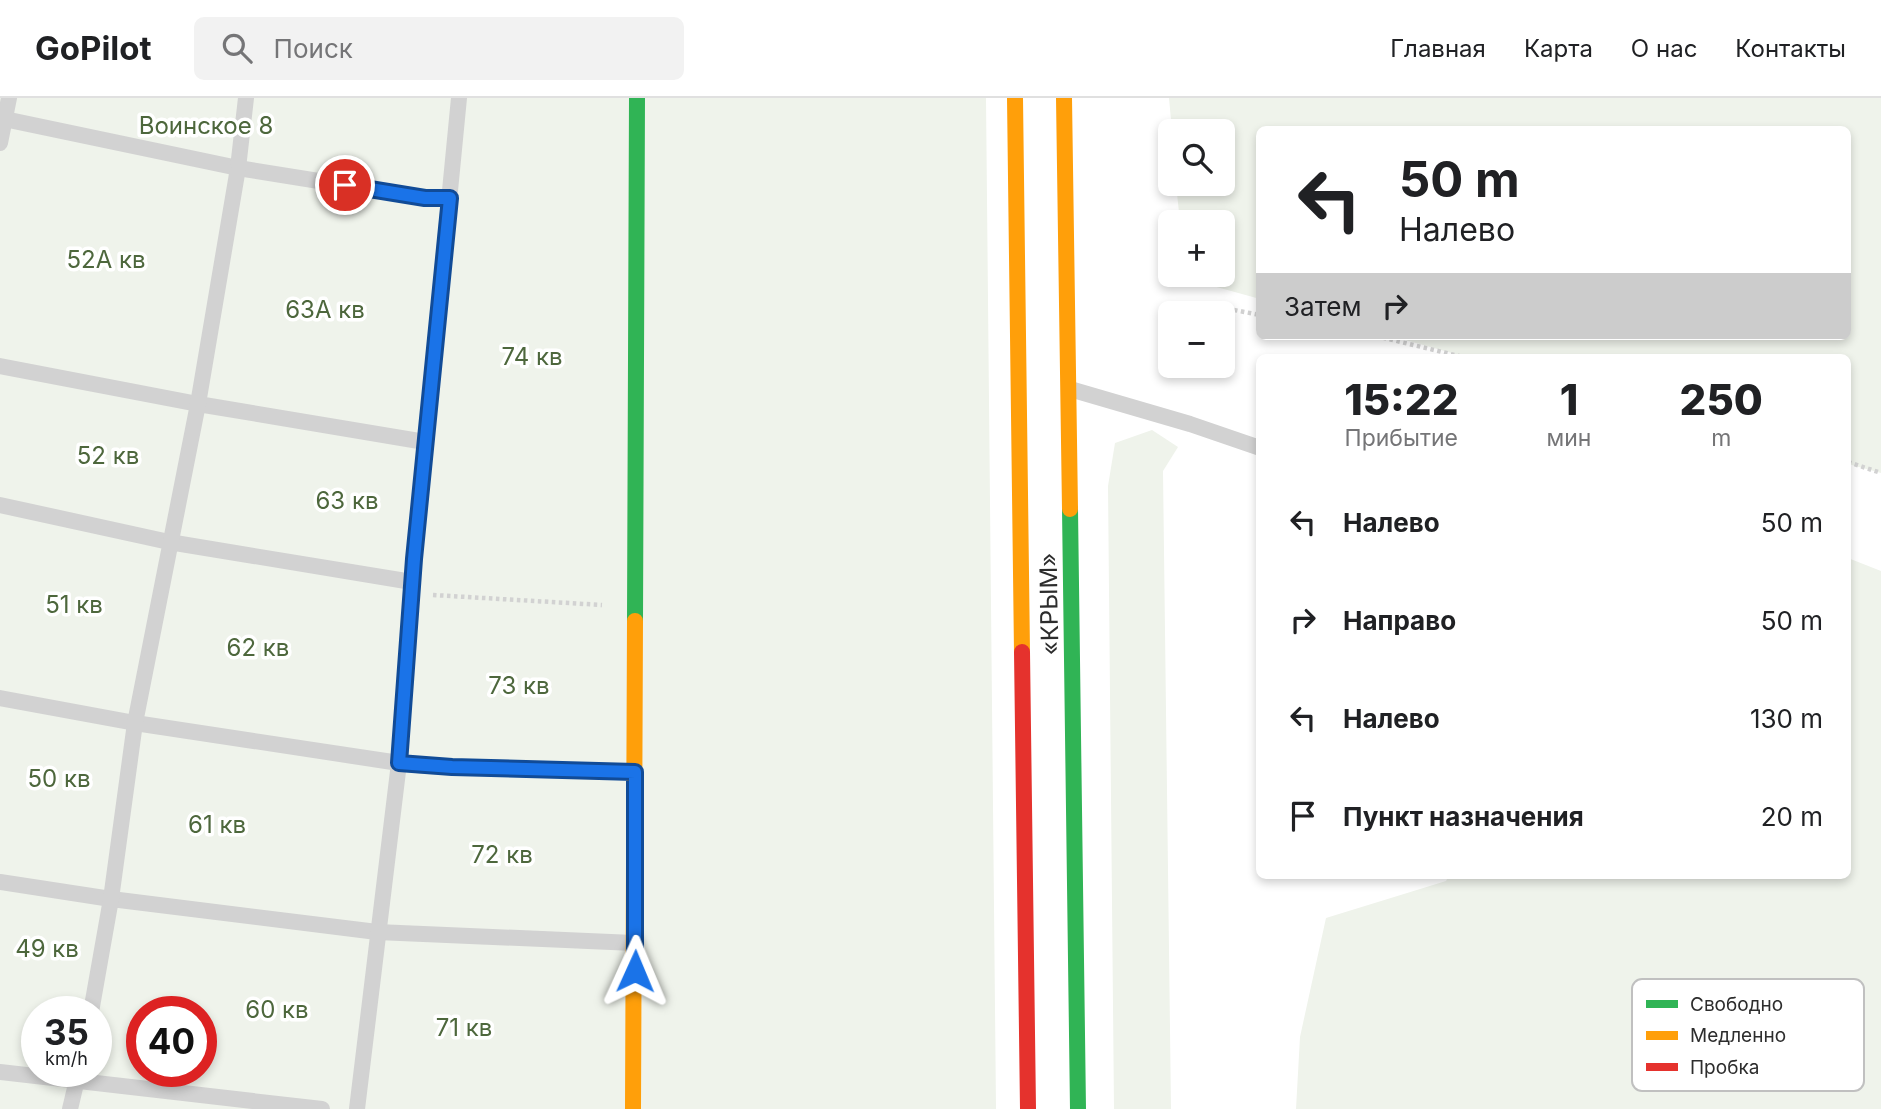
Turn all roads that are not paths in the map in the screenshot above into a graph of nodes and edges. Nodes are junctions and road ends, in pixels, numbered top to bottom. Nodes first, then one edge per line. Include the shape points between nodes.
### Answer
1 (9, 98) edge
2 (246, 98) edge
3 (459, 98) edge
4 (637, 98) edge
5 (1016, 98) edge
6 (1064, 98) edge
7 (2, 118) edge
8 (0, 143) edge
9 (238, 168) junction
10 (450, 198) junction
11 (0, 366) edge
12 (1063, 388) junction
13 (198, 404) junction
14 (425, 442) junction
15 (1256, 447) edge
16 (0, 505) edge
17 (169, 542) junction
18 (412, 582) junction
19 (0, 698) edge
20 (135, 723) junction
21 (399, 763) junction
22 (635, 772) junction
23 (0, 882) edge
24 (111, 899) junction
25 (377, 932) junction
26 (635, 943) junction
27 (94, 996) edge
28 (0, 1072) edge
29 (21, 1073) edge
30 (112, 1082) edge
31 (75, 1087) edge
32 (70, 1109) edge
33 (322, 1109) edge
34 (357, 1109) edge
35 (633, 1109) edge
36 (1028, 1109) edge
37 (1078, 1109) edge

1 - 7 lane
2 - 9 lane
3 - 10 lane
4 - 22 main road
5 - 36 main road, «КРЫМ» via 1025,383
6 - 12 main road, «КРЫМ»
7 - 8 lane
7 - 9 lane
9 - 10 lane via 425,198
9 - 13 lane
10 - 14 lane
11 - 13 lane
12 - 15 lane
12 - 37 main road, «КРЫМ»
13 - 14 lane
13 - 17 lane
14 - 18 lane
16 - 17 lane
17 - 18 lane
17 - 20 lane
18 - 21 lane
19 - 20 lane
20 - 21 lane
20 - 24 lane
21 - 22 lane
21 - 25 lane
22 - 26 main road
23 - 24 lane
24 - 25 lane
24 - 27 lane
25 - 26 lane
25 - 34 lane
26 - 35 main road
28 - 29 lane
30 - 33 lane
31 - 32 lane

